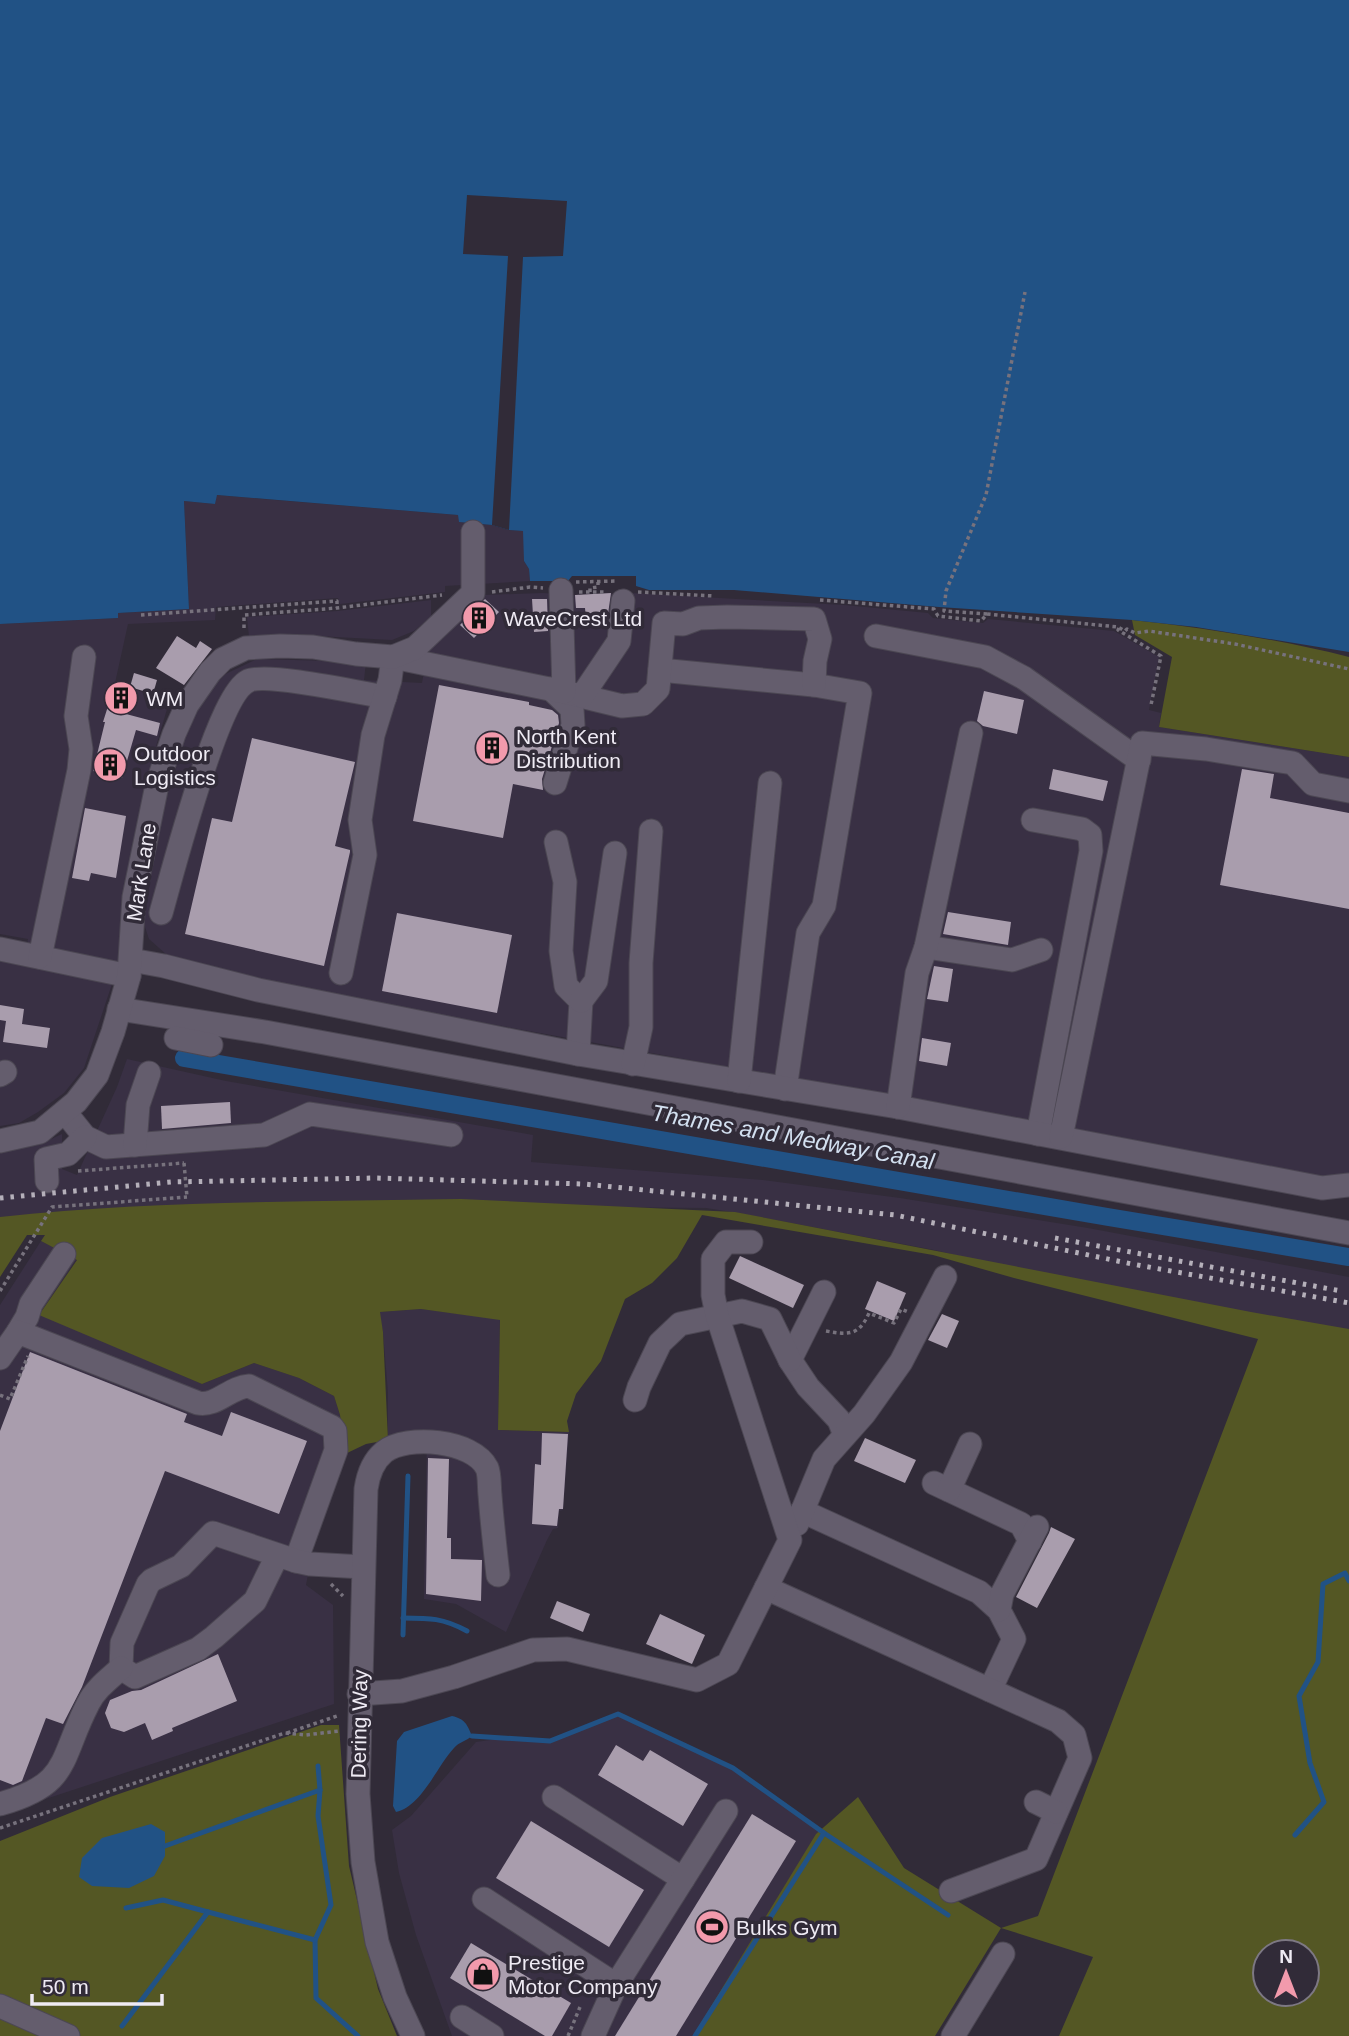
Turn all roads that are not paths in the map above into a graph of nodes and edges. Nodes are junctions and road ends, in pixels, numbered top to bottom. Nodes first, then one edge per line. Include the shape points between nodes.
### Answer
1 (473, 532) dead end
2 (568, 586) road end
3 (622, 591) road end
4 (876, 636) dead end
5 (84, 657) dead end
6 (393, 657) junction
7 (660, 670) junction
8 (814, 685) junction
9 (565, 692) junction
10 (385, 697) junction
11 (971, 733) dead end
12 (1139, 760) junction
13 (555, 783) dead end
14 (770, 783) dead end
15 (1349, 791) edge
16 (1033, 820) dead end
17 (651, 831) dead end
18 (556, 842) dead end
19 (615, 853) dead end
20 (161, 913) dead end
21 (926, 947) junction
22 (0, 949) edge
23 (1041, 950) dead end
24 (40, 957) junction
25 (130, 968) junction
26 (341, 973) dead end
27 (581, 1001) junction
28 (119, 1009) junction
29 (176, 1038) dead end
30 (211, 1045) dead end
31 (578, 1054) junction
32 (634, 1064) junction
33 (149, 1073) dead end
34 (739, 1081) junction
35 (785, 1089) junction
36 (898, 1107) junction
37 (65, 1112) junction
38 (451, 1135) dead end
39 (1049, 1135) junction
40 (85, 1137) junction
41 (0, 1141) edge
42 (135, 1145) junction
43 (47, 1181) dead end
44 (1349, 1185) edge
45 (1349, 1233) edge
46 (751, 1241) dead end
47 (64, 1254) dead end
48 (945, 1277) dead end
49 (824, 1292) dead end
50 (718, 1315) junction
51 (25, 1335) junction
52 (0, 1358) edge
53 (790, 1360) junction
54 (635, 1400) dead end
55 (845, 1435) junction
56 (970, 1444) dead end
57 (802, 1511) junction
58 (790, 1540) junction
59 (286, 1558) junction
60 (363, 1567) junction
61 (498, 1575) dead end
62 (766, 1588) junction
63 (999, 1610) junction
64 (121, 1668) junction
65 (990, 1690) junction
66 (359, 1714) junction
67 (554, 1797) dead end
68 (0, 1804) edge
69 (726, 1811) dead end
70 (683, 1879) junction
71 (951, 1891) dead end
72 (484, 1899) dead end
73 (1003, 1954) dead end
74 (616, 1985) junction
75 (0, 2006) edge
76 (462, 2017) dead end
77 (68, 2036) edge
78 (413, 2036) edge
79 (492, 2036) edge
80 (593, 2036) edge
81 (953, 2036) edge

1 - 6 street via 473,593 415,648
2 - 9 street
3 - 9 street via 619,642
4 - 12 street via 985,657 1024,678
5 - 24 street via 76,716 79,770
6 - 9 street, Mark Lane
6 - 10 street
6 - 25 street, Mark Lane via 313,647 246,648 223,659 210,672 187,705 157,785 134,897
7 - 8 street
7 - 8 street via 664,622 727,617 814,619 820,639
7 - 9 street, Mark Lane via 658,689 643,704 622,706
8 - 35 street via 860,693 824,906 808,933
9 - 13 street via 573,725
10 - 20 street via 257,678 239,687 204,766
10 - 26 street via 369,759 360,820 365,855
11 - 21 street
12 - 15 street via 1142,743 1206,749 1293,763 1313,784
12 - 39 street
14 - 34 street
16 - 39 street via 1082,829 1090,835 1091,851
17 - 32 street via 641,1027
18 - 27 street via 565,882 561,951 566,986
19 - 27 street via 596,981
21 - 23 street via 1012,960
21 - 36 street via 917,974
22 - 24 street
24 - 25 street
25 - 28 street, Mark Lane
25 - 31 street via 176,969 258,990
27 - 31 street
28 - 37 street, Mark Lane via 97,1075
28 - 45 street via 265,1032
29 - 30 street
31 - 32 street
32 - 34 street
33 - 42 street via 138,1105
34 - 35 street
35 - 36 street
36 - 39 street
37 - 40 street
37 - 41 street, Mark Lane via 40,1132
38 - 42 street via 310,1114 264,1135
39 - 44 street via 1322,1188
40 - 42 street via 106,1147
40 - 43 street via 68,1154 46,1159
46 - 50 street via 726,1241 713,1259
47 - 51 street via 30,1307
48 - 55 street via 901,1363
49 - 53 street
50 - 53 street via 742,1311 770,1320
50 - 54 street via 680,1324 660,1343
50 - 58 street
51 - 52 street
51 - 59 street via 202,1404 241,1386 251,1387 332,1427 336,1450
53 - 55 street via 839,1420
55 - 57 street via 824,1458
56 - 63 street via 942,1487 1035,1532 1002,1594
57 - 58 street
57 - 63 street via 979,1592
58 - 62 street
59 - 60 street
59 - 64 street via 255,1601 202,1647 135,1677
59 - 64 street via 220,1534 210,1535 181,1566 149,1582 122,1643
60 - 61 street, Dering Way via 366,1489 380,1456 401,1444 455,1444 474,1454 487,1469
60 - 66 street, Dering Way
62 - 65 street
62 - 66 street via 728,1664 697,1679 568,1649 533,1650 402,1691
63 - 65 street via 1014,1639
64 - 68 street via 88,1702 62,1766 52,1779 26,1796
65 - 71 street via 1058,1721 1074,1735 1080,1758 1046,1807 1036,1859
66 - 78 street, Dering Way via 362,1850 375,1929 395,1997
67 - 70 street
69 - 70 street
70 - 74 street
72 - 74 street
73 - 81 street
74 - 80 street
75 - 77 street
76 - 79 street

